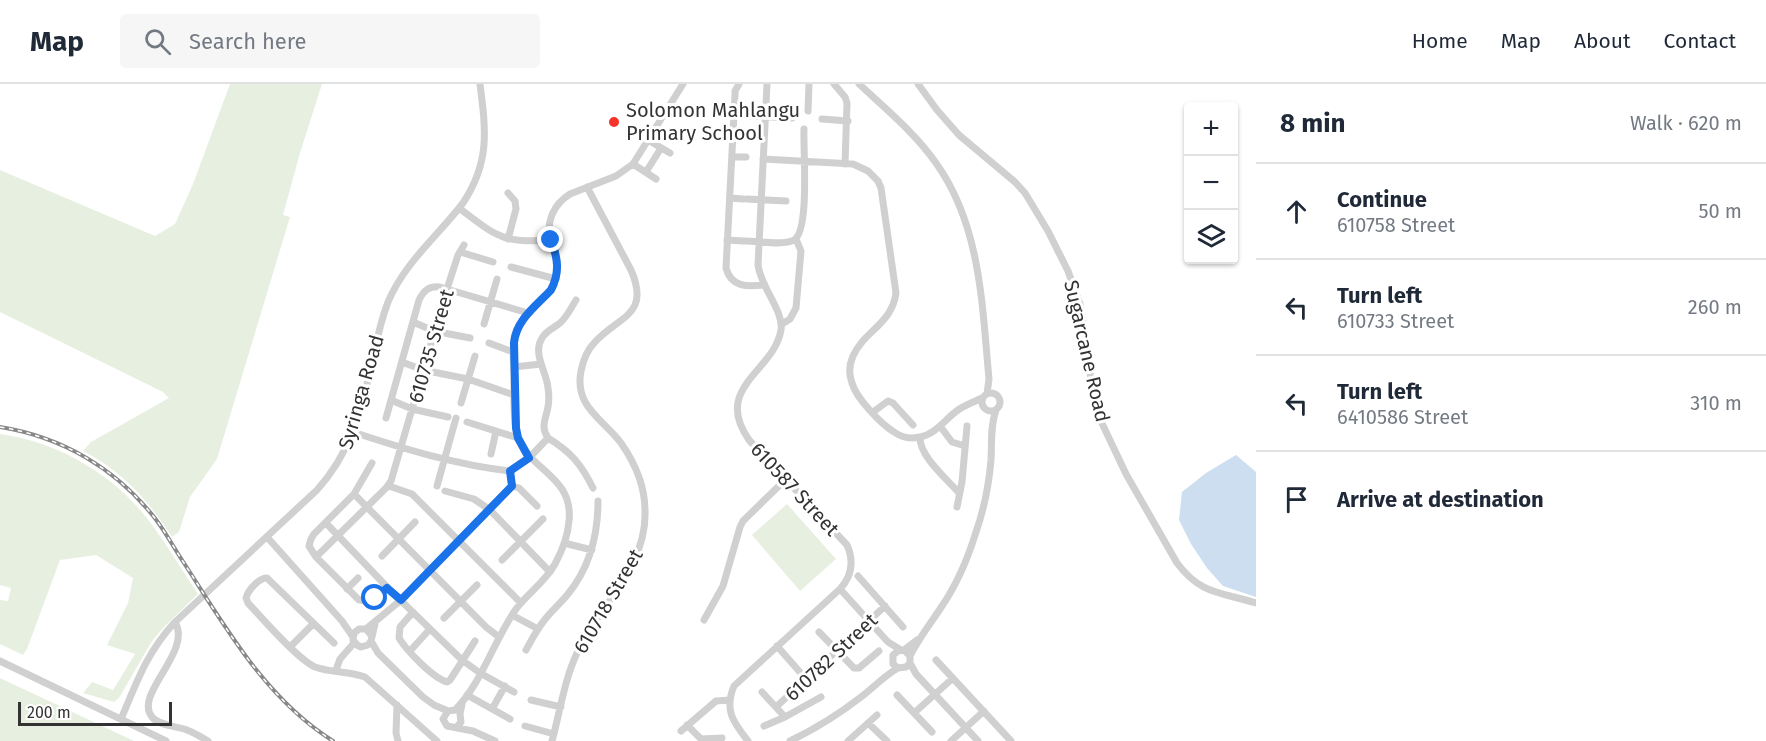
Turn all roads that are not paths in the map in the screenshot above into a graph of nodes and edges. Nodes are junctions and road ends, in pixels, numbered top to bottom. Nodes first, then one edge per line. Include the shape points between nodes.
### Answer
1 (480, 84) edge
2 (683, 84) edge
3 (739, 84) edge
4 (767, 84) edge
5 (809, 84) edge
6 (834, 84) edge
7 (859, 84) edge
8 (918, 84) edge
9 (808, 111) dead end
10 (734, 115) junction
11 (765, 117) junction
12 (792, 118) dead end
13 (822, 119) dead end
14 (848, 121) junction
15 (804, 129) dead end
16 (648, 140) junction
17 (661, 148) junction
18 (670, 153) dead end
19 (732, 157) junction
20 (746, 157) dead end
21 (763, 159) junction
22 (804, 162) junction
23 (633, 164) junction
24 (845, 164) junction
25 (646, 172) junction
26 (656, 179) dead end
27 (587, 187) junction
28 (508, 193) dead end
29 (730, 198) junction
30 (761, 200) junction
31 (786, 201) dead end
32 (459, 208) junction
33 (796, 238) junction
34 (508, 239) junction
35 (551, 240) junction
36 (727, 240) junction
37 (759, 241) junction
38 (493, 261) dead end
39 (511, 267) dead end
40 (497, 279) dead end
41 (555, 279) junction
42 (763, 285) junction
43 (447, 289) junction
44 (576, 300) dead end
45 (490, 302) junction
46 (528, 313) junction
47 (413, 322) junction
48 (484, 324) dead end
49 (782, 324) junction
50 (434, 331) junction
51 (470, 338) dead end
52 (489, 343) dead end
53 (513, 352) junction
54 (475, 356) dead end
55 (402, 362) junction
56 (541, 364) junction
57 (514, 368) junction
58 (423, 370) junction
59 (468, 379) junction
60 (989, 379) junction
61 (996, 394) junction
62 (514, 395) junction
63 (985, 396) junction
64 (391, 400) junction
65 (461, 403) dead end
66 (968, 405) junction
67 (412, 409) junction
68 (985, 409) junction
69 (996, 410) junction
70 (873, 412) junction
71 (386, 418) dead end
72 (467, 422) dead end
73 (991, 424) junction
74 (913, 425) dead end
75 (940, 426) junction
76 (967, 426) dead end
77 (496, 431) junction
78 (353, 432) junction
79 (920, 437) junction
80 (518, 438) junction
81 (548, 438) junction
82 (965, 447) junction
83 (401, 448) junction
84 (491, 454) dead end
85 (529, 458) junction
86 (444, 459) junction
87 (372, 463) dead end
88 (510, 471) junction
89 (786, 479) junction
90 (389, 486) junction
91 (437, 486) dead end
92 (512, 486) junction
93 (593, 488) dead end
94 (446, 490) dead end
95 (959, 493) junction
96 (354, 494) junction
97 (598, 501) dead end
98 (537, 506) dead end
99 (368, 507) junction
100 (957, 507) dead end
101 (490, 510) junction
102 (543, 519) dead end
103 (415, 522) dead end
104 (326, 523) junction
105 (338, 536) junction
106 (267, 537) junction
107 (399, 538) junction
108 (460, 540) junction
109 (521, 541) junction
110 (564, 543) junction
111 (592, 550) junction
112 (382, 556) dead end
113 (316, 557) junction
114 (502, 560) dead end
115 (431, 570) junction
116 (550, 572) junction
117 (858, 576) dead end
118 (358, 578) dead end
119 (477, 585) dead end
120 (387, 588) junction
121 (347, 589) junction
122 (840, 589) junction
123 (401, 600) junction
124 (460, 601) junction
125 (521, 603) junction
126 (1256, 603) edge
127 (885, 606) junction
128 (413, 612) junction
129 (512, 615) junction
130 (444, 618) dead end
131 (704, 620) dead end
132 (870, 621) junction
133 (176, 622) junction
134 (313, 624) junction
135 (903, 627) dead end
136 (430, 629) junction
137 (538, 629) junction
138 (819, 632) dead end
139 (363, 638) junction
140 (499, 638) junction
141 (917, 640) junction
142 (475, 641) dead end
143 (888, 642) junction
144 (334, 644) dead end
145 (290, 646) junction
146 (777, 646) junction
147 (526, 650) dead end
148 (902, 650) junction
149 (410, 651) junction
150 (836, 651) junction
151 (879, 651) dead end
152 (893, 658) junction
153 (462, 660) junction
154 (910, 660) junction
155 (936, 660) dead end
156 (0, 661) edge
157 (901, 668) junction
158 (336, 670) junction
159 (480, 673) junction
160 (886, 674) junction
161 (916, 674) junction
162 (953, 678) junction
163 (806, 679) junction
164 (505, 686) junction
165 (514, 692) dead end
166 (762, 692) dead end
167 (897, 695) dead end
168 (935, 695) junction
169 (821, 697) dead end
170 (465, 699) junction
171 (531, 700) dead end
172 (729, 700) junction
173 (397, 705) junction
174 (434, 705) junction
175 (561, 707) junction
176 (776, 707) junction
177 (492, 709) junction
178 (984, 711) junction
179 (914, 713) junction
180 (456, 714) junction
181 (877, 715) dead end
182 (785, 717) junction
183 (121, 719) junction
184 (443, 719) junction
185 (510, 719) dead end
186 (868, 723) junction
187 (525, 726) dead end
188 (764, 726) dead end
189 (457, 727) junction
190 (965, 728) junction
191 (473, 731) junction
192 (932, 732) dead end
193 (553, 737) edge
194 (722, 738) dead end
195 (975, 740) edge
196 (166, 741) edge
197 (208, 741) edge
198 (399, 741) edge
199 (437, 741) edge
200 (495, 741) edge
201 (748, 741) edge
202 (790, 741) edge
203 (848, 741) edge
204 (887, 741) edge
205 (951, 741) edge
206 (1011, 741) edge

1 - 32 street, Syringa Road via 486,127 483,157
2 - 16 street
3 - 10 street
4 - 11 street
5 - 9 street
6 - 14 street via 847,100
7 - 60 street via 923,145 960,204 976,263
8 - 126 street, Sugarcane Road via 959,135 1025,193 1053,240 1080,304 1092,394 1099,417 1125,474 1177,563 1200,586
10 - 11 street
10 - 19 street
11 - 12 street
11 - 21 street
13 - 14 street
14 - 24 street
15 - 22 street
16 - 17 street
16 - 23 street
17 - 18 street
17 - 25 street
19 - 20 street
19 - 29 street
21 - 22 street
21 - 30 street
22 - 24 street
22 - 33 street via 803,217
23 - 25 street
23 - 27 street via 616,176
24 - 70 street via 868,171 882,188 895,276 892,309 851,359 855,391
25 - 26 street
27 - 35 street via 564,198 554,210 549,225
27 - 175 street, 610718 Street via 636,280 637,293 627,316 589,350 581,370 581,388 591,413 632,462 643,490 645,525 632,566 578,652
28 - 34 street via 516,209
29 - 30 street
29 - 36 street
30 - 31 street
30 - 37 street
32 - 34 street via 489,231
32 - 78 street, Syringa Road via 411,262 393,290
33 - 37 street
33 - 49 street, 610587 Street via 801,251 796,308
34 - 35 street
35 - 41 street via 558,263
36 - 37 street
36 - 42 street via 726,268 733,281 743,286
37 - 42 street via 758,265
38 - 43 street, 610735 Street via 462,249
39 - 41 street
40 - 45 street
41 - 46 street via 551,290
42 - 49 street
43 - 45 street
43 - 47 street via 426,289
43 - 50 street, 610735 Street
44 - 56 street via 541,339
45 - 46 street
45 - 48 street
46 - 53 street via 514,336
47 - 50 street
47 - 55 street
49 - 89 street, 610587 Street via 774,350 742,391 738,418 749,440
50 - 51 street
50 - 58 street, 610735 Street
52 - 53 street
53 - 57 street
54 - 59 street
55 - 58 street
55 - 64 street
56 - 57 street
56 - 81 street via 548,387 543,425
57 - 62 street
58 - 59 street
58 - 67 street, 610735 Street
59 - 62 street
59 - 65 street
60 - 61 street
60 - 63 street
61 - 63 street
61 - 69 street via 1000,402
62 - 80 street
63 - 66 street
63 - 68 street
64 - 67 street
64 - 71 street
66 - 68 street
66 - 75 street
67 - 83 street, 610735 Street
67 - 86 street via 452,417
68 - 69 street
68 - 73 street
69 - 73 street
70 - 74 street via 888,401
70 - 79 street via 895,433
72 - 77 street
73 - 141 street via 988,483 969,554 952,589
75 - 79 street
75 - 82 street via 952,442
76 - 82 street
77 - 80 street
77 - 84 street
78 - 83 street
78 - 106 street, Syringa Road via 329,477
79 - 95 street via 926,455
80 - 85 street
81 - 85 street
81 - 93 street via 578,462
82 - 95 street
83 - 86 street
83 - 90 street, 610735 Street
85 - 88 street
85 - 110 street via 557,481 564,493 569,509
86 - 88 street
86 - 91 street
87 - 96 street
88 - 92 street
89 - 122 street, 610587 Street via 847,545 851,570
89 - 131 street via 740,527 723,586
90 - 99 street
90 - 108 street via 412,494
92 - 98 street
92 - 101 street
94 - 101 street via 474,499
95 - 100 street
96 - 99 street
96 - 104 street
97 - 111 street
99 - 105 street
99 - 107 street
101 - 108 street
101 - 109 street
102 - 109 street
103 - 107 street
104 - 105 street
104 - 113 street via 311,539 310,549
105 - 113 street
105 - 120 street
106 - 133 street, Syringa Road
106 - 139 street via 342,621
107 - 112 street
107 - 115 street
108 - 115 street
108 - 125 street
109 - 114 street
109 - 116 street
110 - 111 street
110 - 116 street
111 - 137 street via 567,595
113 - 121 street
115 - 123 street
115 - 124 street
116 - 125 street
117 - 127 street
118 - 121 street
119 - 124 street
120 - 121 street via 368,601 359,600
120 - 123 street
122 - 132 street
122 - 146 street, 610587 Street
123 - 128 street
123 - 139 street
124 - 130 street
124 - 140 street
125 - 129 street
127 - 132 street, 610782 Street
127 - 135 street
128 - 136 street
128 - 149 street via 402,623 398,635
129 - 137 street
129 - 140 street
132 - 143 street
132 - 150 street, 610782 Street
133 - 183 street, Syringa Road via 148,657
133 - 197 street via 178,643 148,702 150,712 160,723
134 - 144 street
134 - 145 street
134 - 145 street via 267,578 262,578 247,594 248,603
136 - 149 street
136 - 153 street
137 - 147 street
138 - 150 street
139 - 158 street via 340,659
139 - 174 street
140 - 159 street
141 - 148 street
141 - 154 street
142 - 153 street
143 - 148 street
143 - 152 street
145 - 158 street via 313,666
146 - 163 street
146 - 172 street, 610587 Street via 734,686
148 - 152 street
148 - 154 street
149 - 153 street via 445,682
150 - 151 street via 856,669
150 - 163 street, 610782 Street
152 - 157 street
152 - 160 street
153 - 159 street
154 - 157 street
154 - 161 street
155 - 162 street
156 - 183 street
157 - 160 street
157 - 161 street
158 - 173 street via 365,676
159 - 164 street
159 - 170 street
160 - 202 street via 846,708
161 - 168 street
162 - 168 street
162 - 178 street
163 - 176 street, 610782 Street
164 - 165 street
164 - 177 street
166 - 176 street
167 - 179 street
168 - 179 street
168 - 190 street
169 - 182 street
170 - 177 street
170 - 180 street
171 - 175 street
172 - 194 street via 716,701 684,728 701,739
172 - 201 street via 732,718
173 - 198 street
173 - 199 street
174 - 180 street
174 - 184 street
175 - 193 street, 610718 Street
176 - 182 street
177 - 185 street
178 - 190 street
178 - 206 street
179 - 192 street
180 - 184 street
180 - 189 street
180 - 191 street
181 - 186 street
182 - 188 street
183 - 196 street
184 - 189 street via 447,726
186 - 203 street
186 - 204 street
187 - 193 street
189 - 191 street
190 - 195 street
190 - 205 street
191 - 200 street

